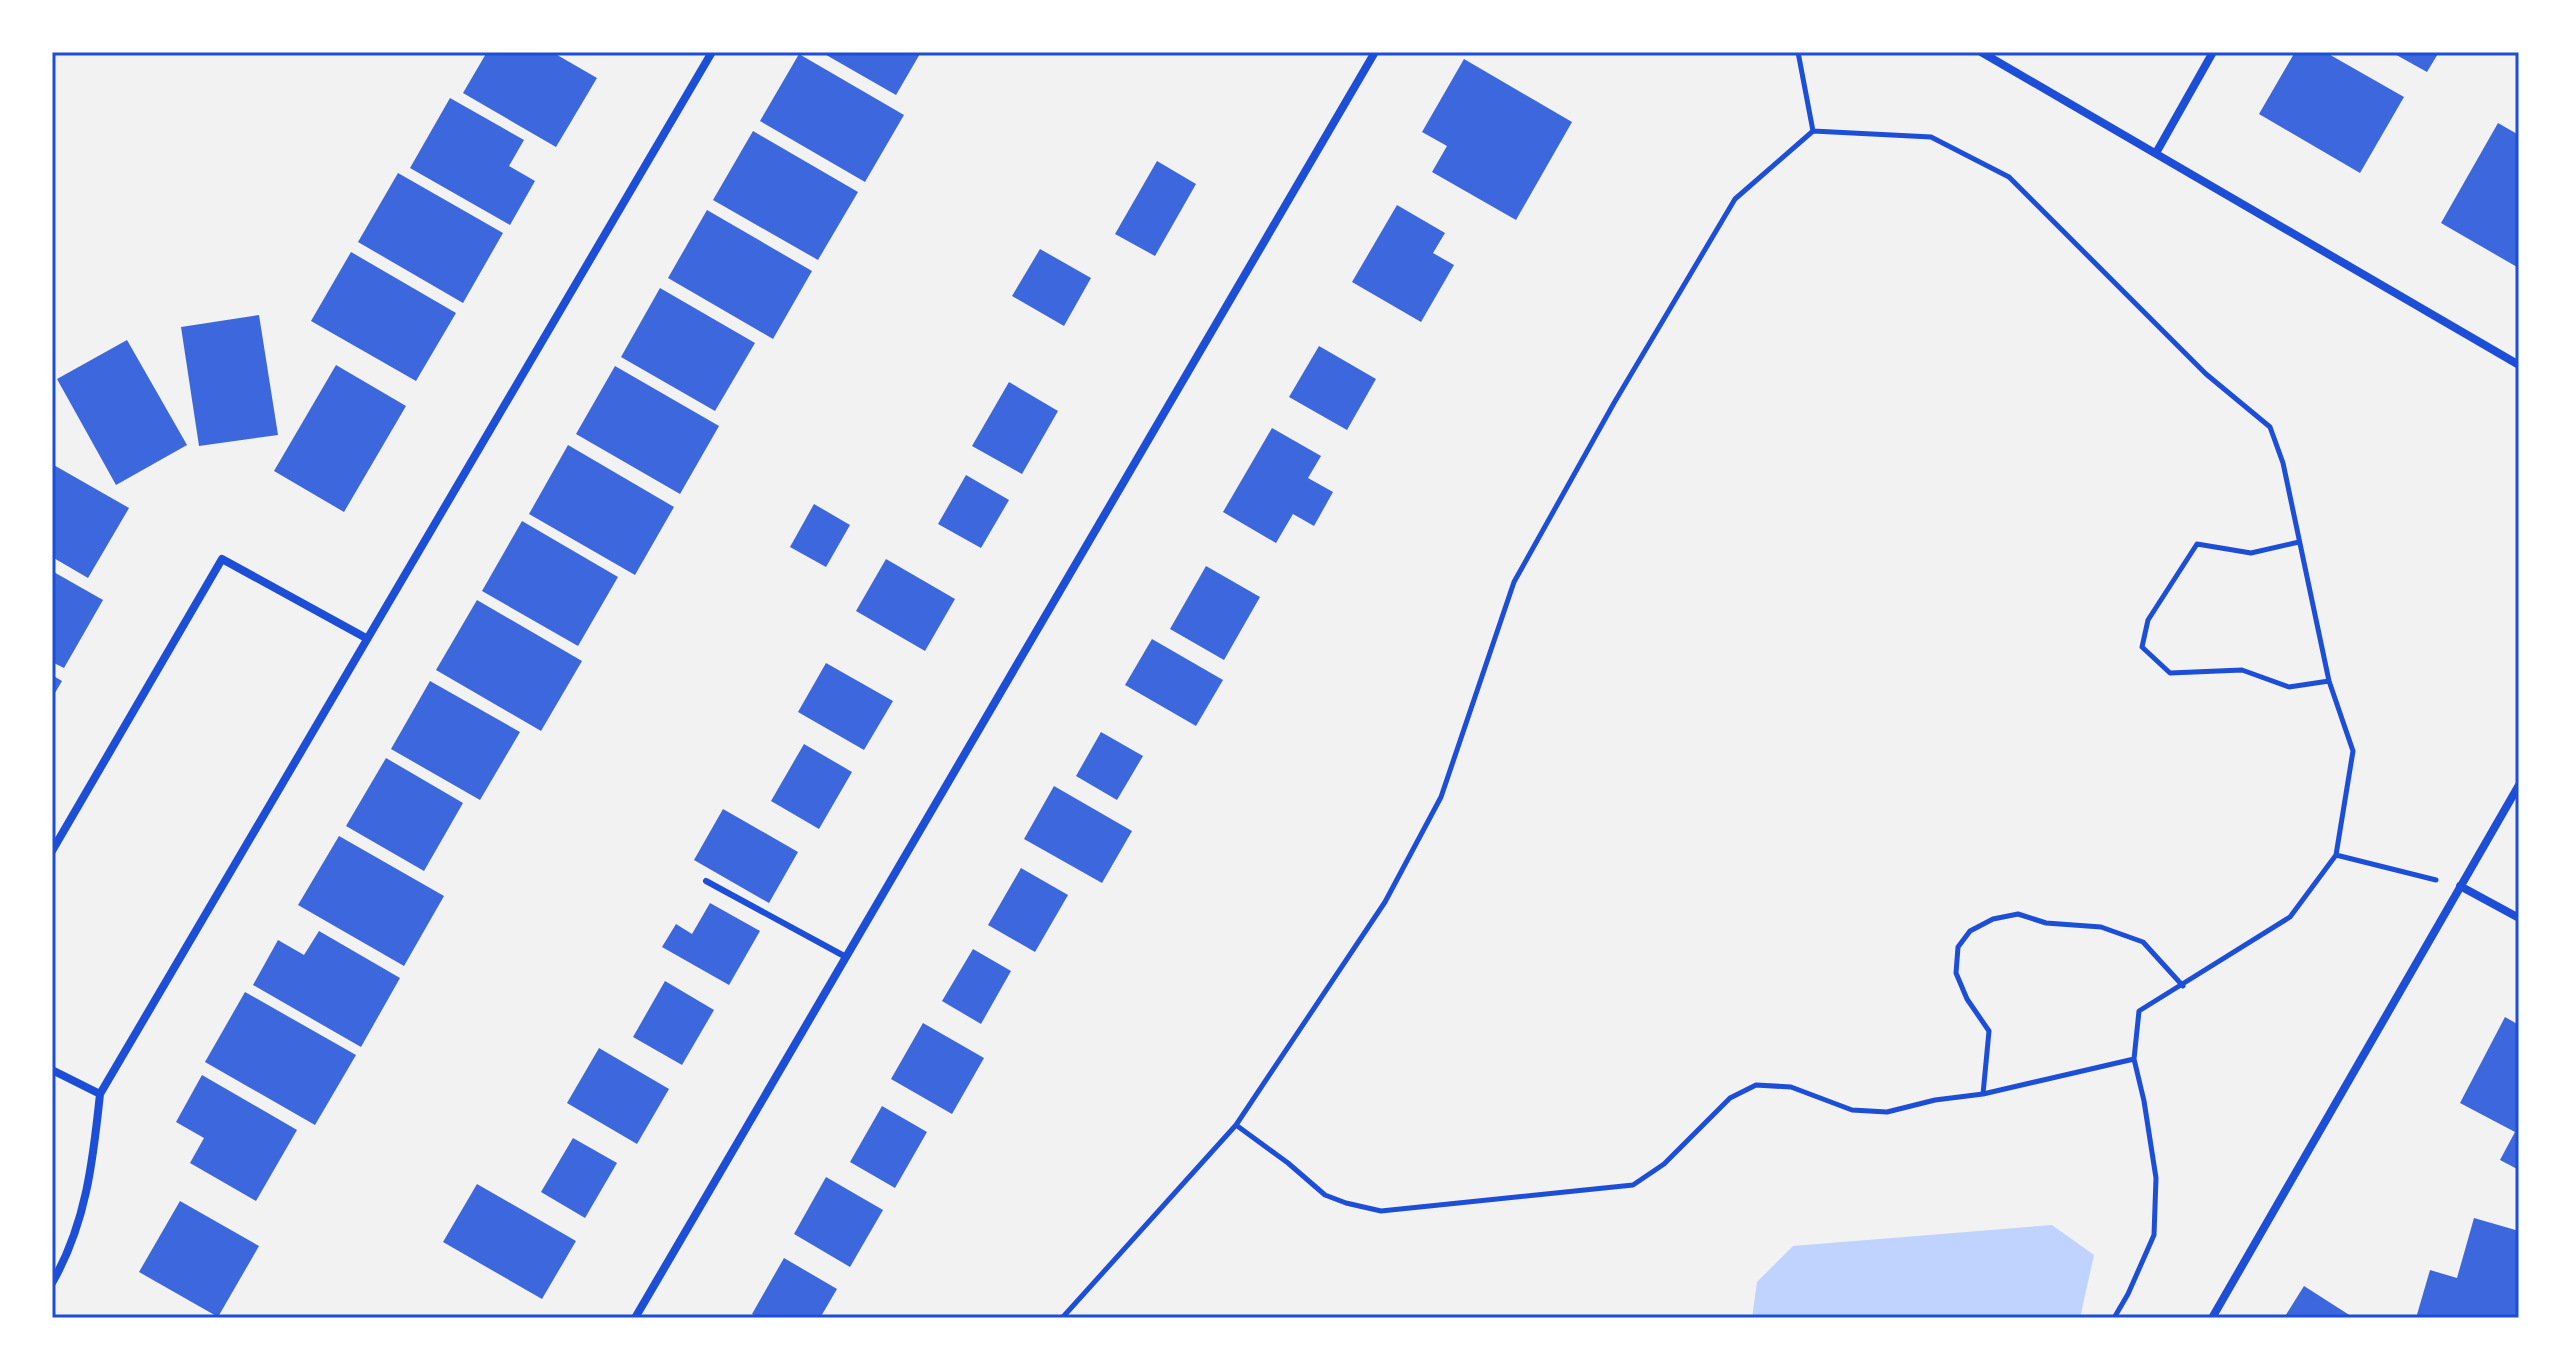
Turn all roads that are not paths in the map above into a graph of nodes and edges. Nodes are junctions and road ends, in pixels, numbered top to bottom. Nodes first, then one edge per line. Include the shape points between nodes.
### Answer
1 (712, 52) edge
2 (1375, 52) edge
3 (1981, 52) edge
4 (2213, 52) edge
5 (2156, 153) junction
6 (2519, 365) edge
7 (366, 638) junction
8 (2519, 785) edge
9 (52, 851) edge
10 (706, 881) dead end
11 (2460, 886) junction
12 (2519, 918) edge
13 (846, 957) junction
14 (52, 1070) edge
15 (100, 1094) junction
16 (52, 1283) edge
17 (635, 1318) edge
18 (2212, 1318) edge

1 - 7 street
2 - 13 street
3 - 5 street
4 - 5 street
5 - 6 street
7 - 9 street via 222,559
7 - 15 street
8 - 11 street
10 - 13 lane
11 - 12 street
11 - 18 street
13 - 17 street
14 - 15 street
15 - 16 street via 93,1166 69,1254

